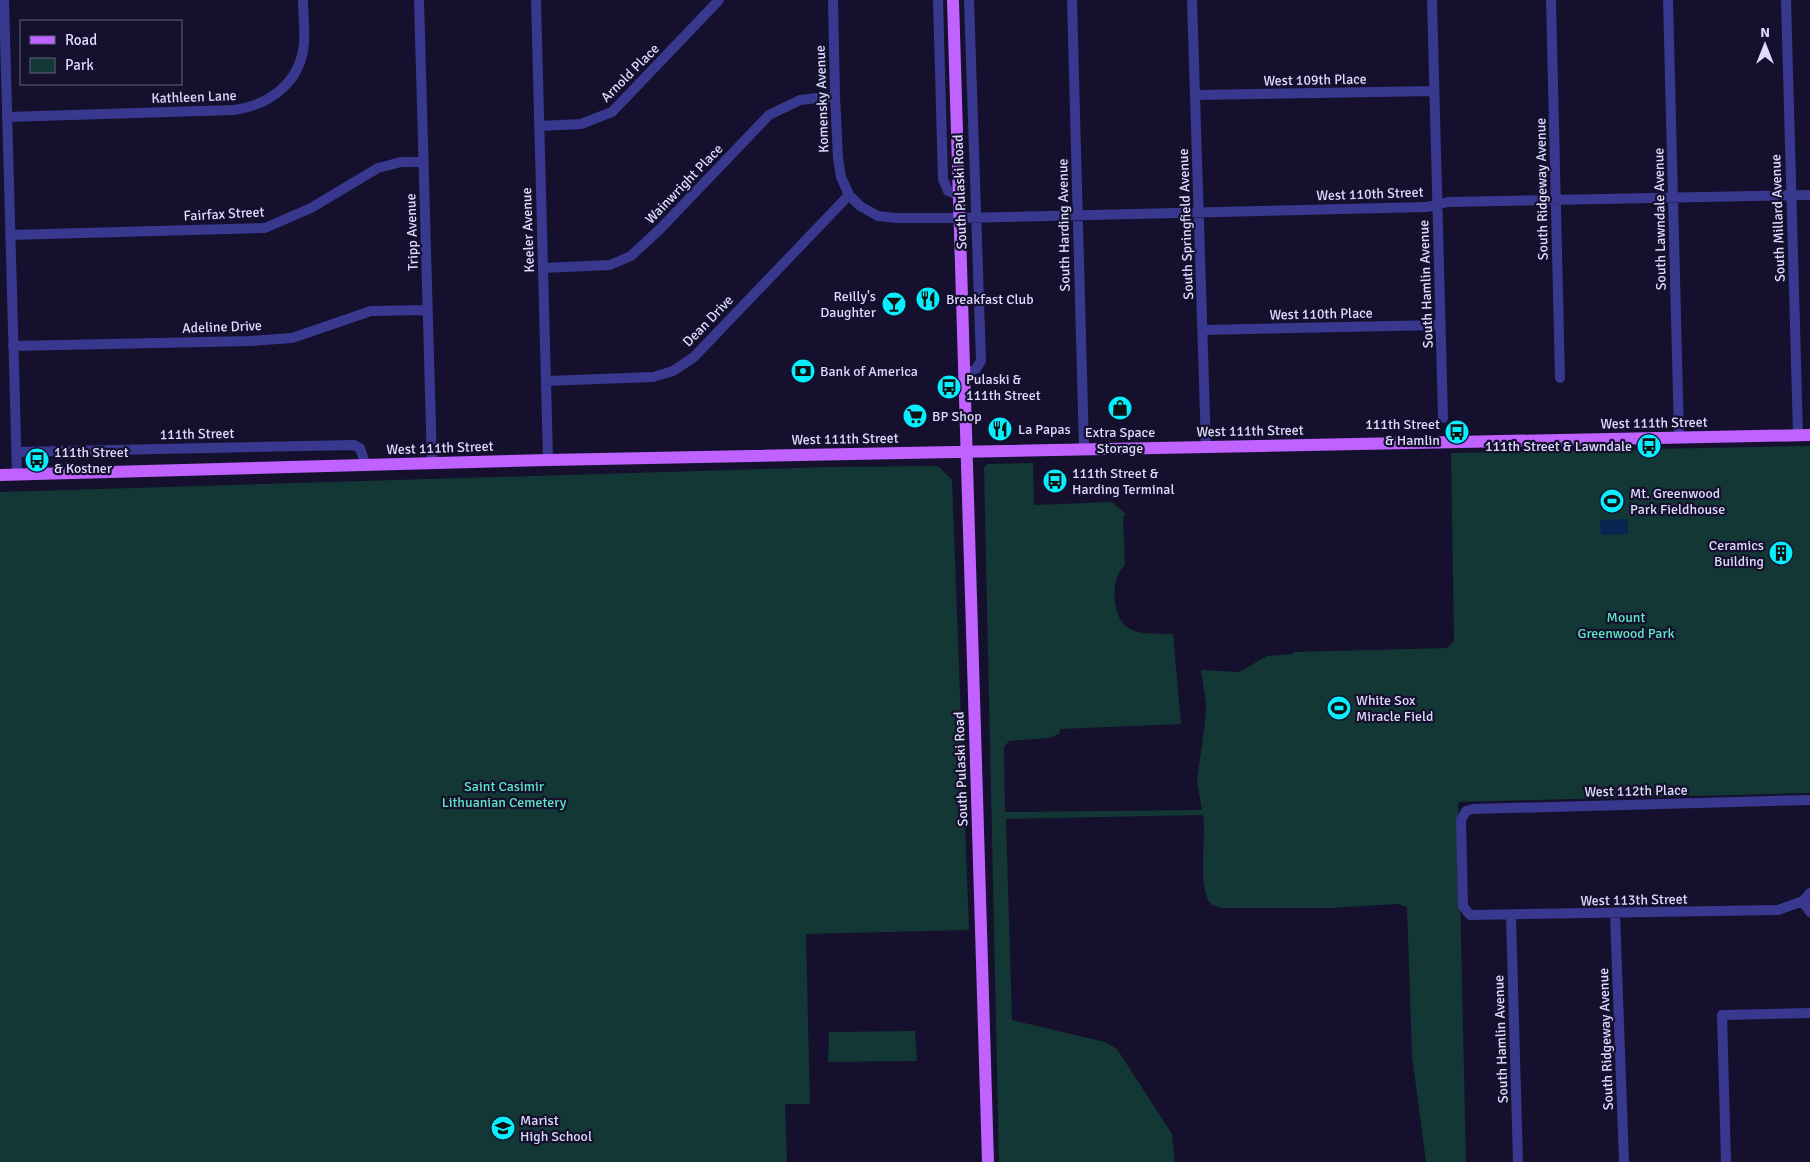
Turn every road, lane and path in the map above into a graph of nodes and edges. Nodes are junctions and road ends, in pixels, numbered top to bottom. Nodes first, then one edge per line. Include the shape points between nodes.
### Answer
1 (4, 0) edge
2 (303, 0) edge
3 (419, 0) edge
4 (536, 0) edge
5 (719, 0) edge
6 (833, 0) edge
7 (938, 0) edge
8 (953, 0) edge
9 (969, 0) edge
10 (1072, 0) edge
11 (1192, 0) edge
12 (1432, 0) edge
13 (1551, 0) edge
14 (1668, 0) edge
15 (1786, 0) edge
16 (1434, 91) junction
17 (1196, 95) junction
18 (835, 96) junction
19 (7, 117) junction
20 (539, 126) junction
21 (423, 162) junction
22 (848, 195) junction
23 (959, 195) junction
24 (1791, 195) junction
25 (1810, 195) edge
26 (1674, 198) junction
27 (1556, 200) junction
28 (1437, 204) junction
29 (1199, 212) junction
30 (1078, 215) junction
31 (976, 217) junction
32 (960, 218) junction
33 (10, 235) junction
34 (543, 268) junction
35 (428, 310) junction
36 (1441, 325) junction
37 (1203, 330) junction
38 (13, 346) junction
39 (965, 374) junction
40 (1560, 378) dead end
41 (546, 381) junction
42 (1443, 418) dead end
43 (1804, 435) edge
44 (1679, 437) junction
45 (1206, 447) junction
46 (1084, 449) junction
47 (16, 452) junction
48 (967, 452) junction
49 (548, 460) junction
50 (432, 464) junction
51 (366, 466) junction
52 (0, 475) edge
53 (17, 475) junction
54 (1810, 800) edge
55 (1810, 893) edge
56 (1802, 901) junction
57 (1810, 912) edge
58 (1466, 913) joint
59 (1615, 914) junction
60 (1511, 916) junction
61 (1810, 1013) edge
62 (988, 1162) edge
63 (1518, 1162) edge
64 (1624, 1162) edge
65 (1726, 1162) edge

1 - 19 street
2 - 19 street, Kathleen Lane via 304,42 299,63 288,84 263,104 234,110
3 - 21 street, Tripp Avenue
4 - 20 street, Keeler Avenue
5 - 20 street, Arnold Place via 612,112 581,124
6 - 18 street, Komensky Avenue
7 - 23 street, South Pulaski Road via 943,179 948,191
8 - 23 main road, South Pulaski Road
9 - 31 street, South Pulaski Road
10 - 30 street, South Harding Avenue
11 - 17 street, South Springfield Avenue
12 - 16 street, South Hamlin Avenue
13 - 27 street, South Ridgeway Avenue
14 - 26 street, South Lawndale Avenue
15 - 24 street, South Millard Avenue
16 - 17 street, West 109th Place
16 - 28 street, South Hamlin Avenue
17 - 29 street, South Springfield Avenue
18 - 22 street, Komensky Avenue via 838,158
18 - 34 street, Wainwright Place via 800,100 775,110 631,256 610,265
19 - 33 street
20 - 34 street, Keeler Avenue
21 - 33 street, Fairfax Street via 401,162 378,168 311,208 265,228
21 - 35 street, Tripp Avenue
22 - 32 street, West 110th Street via 878,216
22 - 41 street, Dean Drive via 694,357 673,371 642,378
23 - 32 main road, South Pulaski Road
24 - 25 street, West 110th Street
24 - 26 street, West 110th Street
24 - 43 street, South Millard Avenue
26 - 27 street, West 110th Street
26 - 44 street, South Lawndale Avenue
27 - 28 street, West 110th Street
27 - 40 street, South Ridgeway Avenue
28 - 29 street, West 110th Street via 1427,207
28 - 36 street, South Hamlin Avenue
29 - 30 street, West 110th Street
29 - 37 street, South Springfield Avenue
30 - 31 street, West 110th Street
30 - 46 street, South Harding Avenue
31 - 32 street, West 110th Street
31 - 39 street, South Pulaski Road via 981,361 976,369
32 - 39 main road, South Pulaski Road
33 - 38 street
34 - 41 street, Keeler Avenue
35 - 38 street, Adeline Drive via 371,311 292,338
35 - 50 street, Tripp Avenue
36 - 37 street, West 110th Place
36 - 42 street, South Hamlin Avenue
37 - 45 street, South Springfield Avenue
38 - 47 street
39 - 48 main road, South Pulaski Road
41 - 49 street, Keeler Avenue
43 - 44 main road, West 111th Street
44 - 45 main road, West 111th Street
45 - 46 main road, West 111th Street
46 - 48 main road, West 111th Street
47 - 51 street, 111th Street via 354,445 360,448
47 - 53 street
48 - 49 main road, West 111th Street
48 - 62 main road, South Pulaski Road
49 - 50 main road, West 111th Street
50 - 51 main road, West 111th Street
51 - 53 main road, West 111th Street
52 - 53 main road, West 111th Street
54 - 58 street, West 112th Place via 1474,809 1464,812 1460,820 1463,906
55 - 56 street
56 - 57 street
56 - 59 street, West 113th Street via 1778,910
58 - 60 street, West 113th Street
59 - 60 street, West 113th Street
59 - 64 street, South Ridgeway Avenue
60 - 63 street, South Hamlin Avenue
61 - 65 street via 1722,1015

